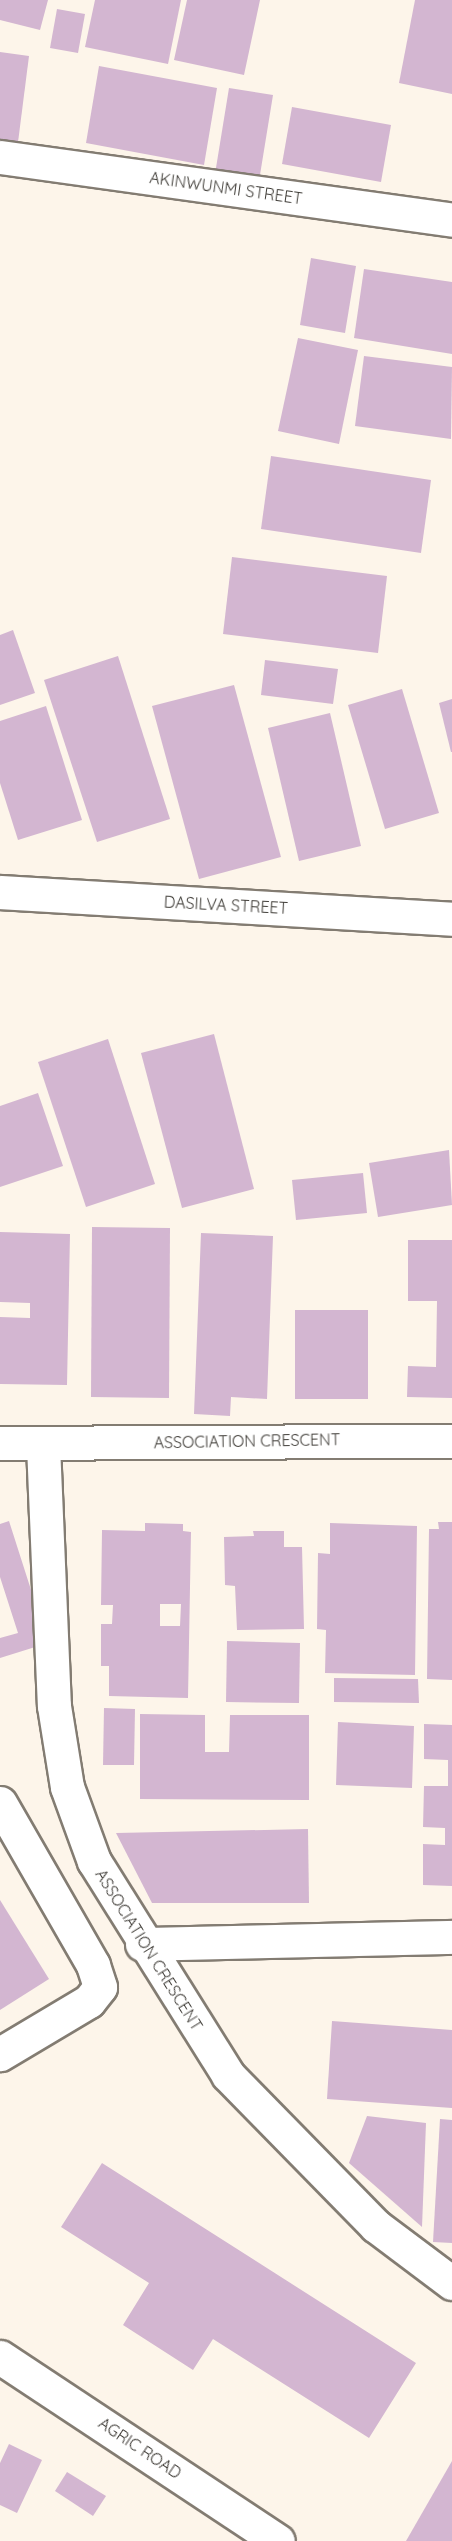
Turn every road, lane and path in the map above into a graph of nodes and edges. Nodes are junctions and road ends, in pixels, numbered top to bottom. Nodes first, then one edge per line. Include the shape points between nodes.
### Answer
1 (0, 157) edge
2 (452, 220) edge
3 (0, 892) edge
4 (452, 919) edge
5 (452, 1441) edge
6 (0, 1443) edge
7 (43, 1445) junction
8 (0, 1803) edge
9 (452, 1938) edge
10 (142, 1944) junction
11 (0, 2054) edge
12 (452, 2283) edge
13 (0, 2357) edge
14 (278, 2541) edge

1 - 2 street, AKINWUNMI STREET
3 - 4 street, DASILVA STREET
5 - 7 street, ASSOCIATION CRESCENT
6 - 7 street, ASSOCIATION CRESCENT
7 - 10 street, ASSOCIATION CRESCENT via 54,1706 67,1787 94,1861
8 - 11 street via 93,1965 100,1987 89,2001
9 - 10 street
10 - 12 street, ASSOCIATION CRESCENT via 228,2075 376,2226
13 - 14 street, AGRIC ROAD

